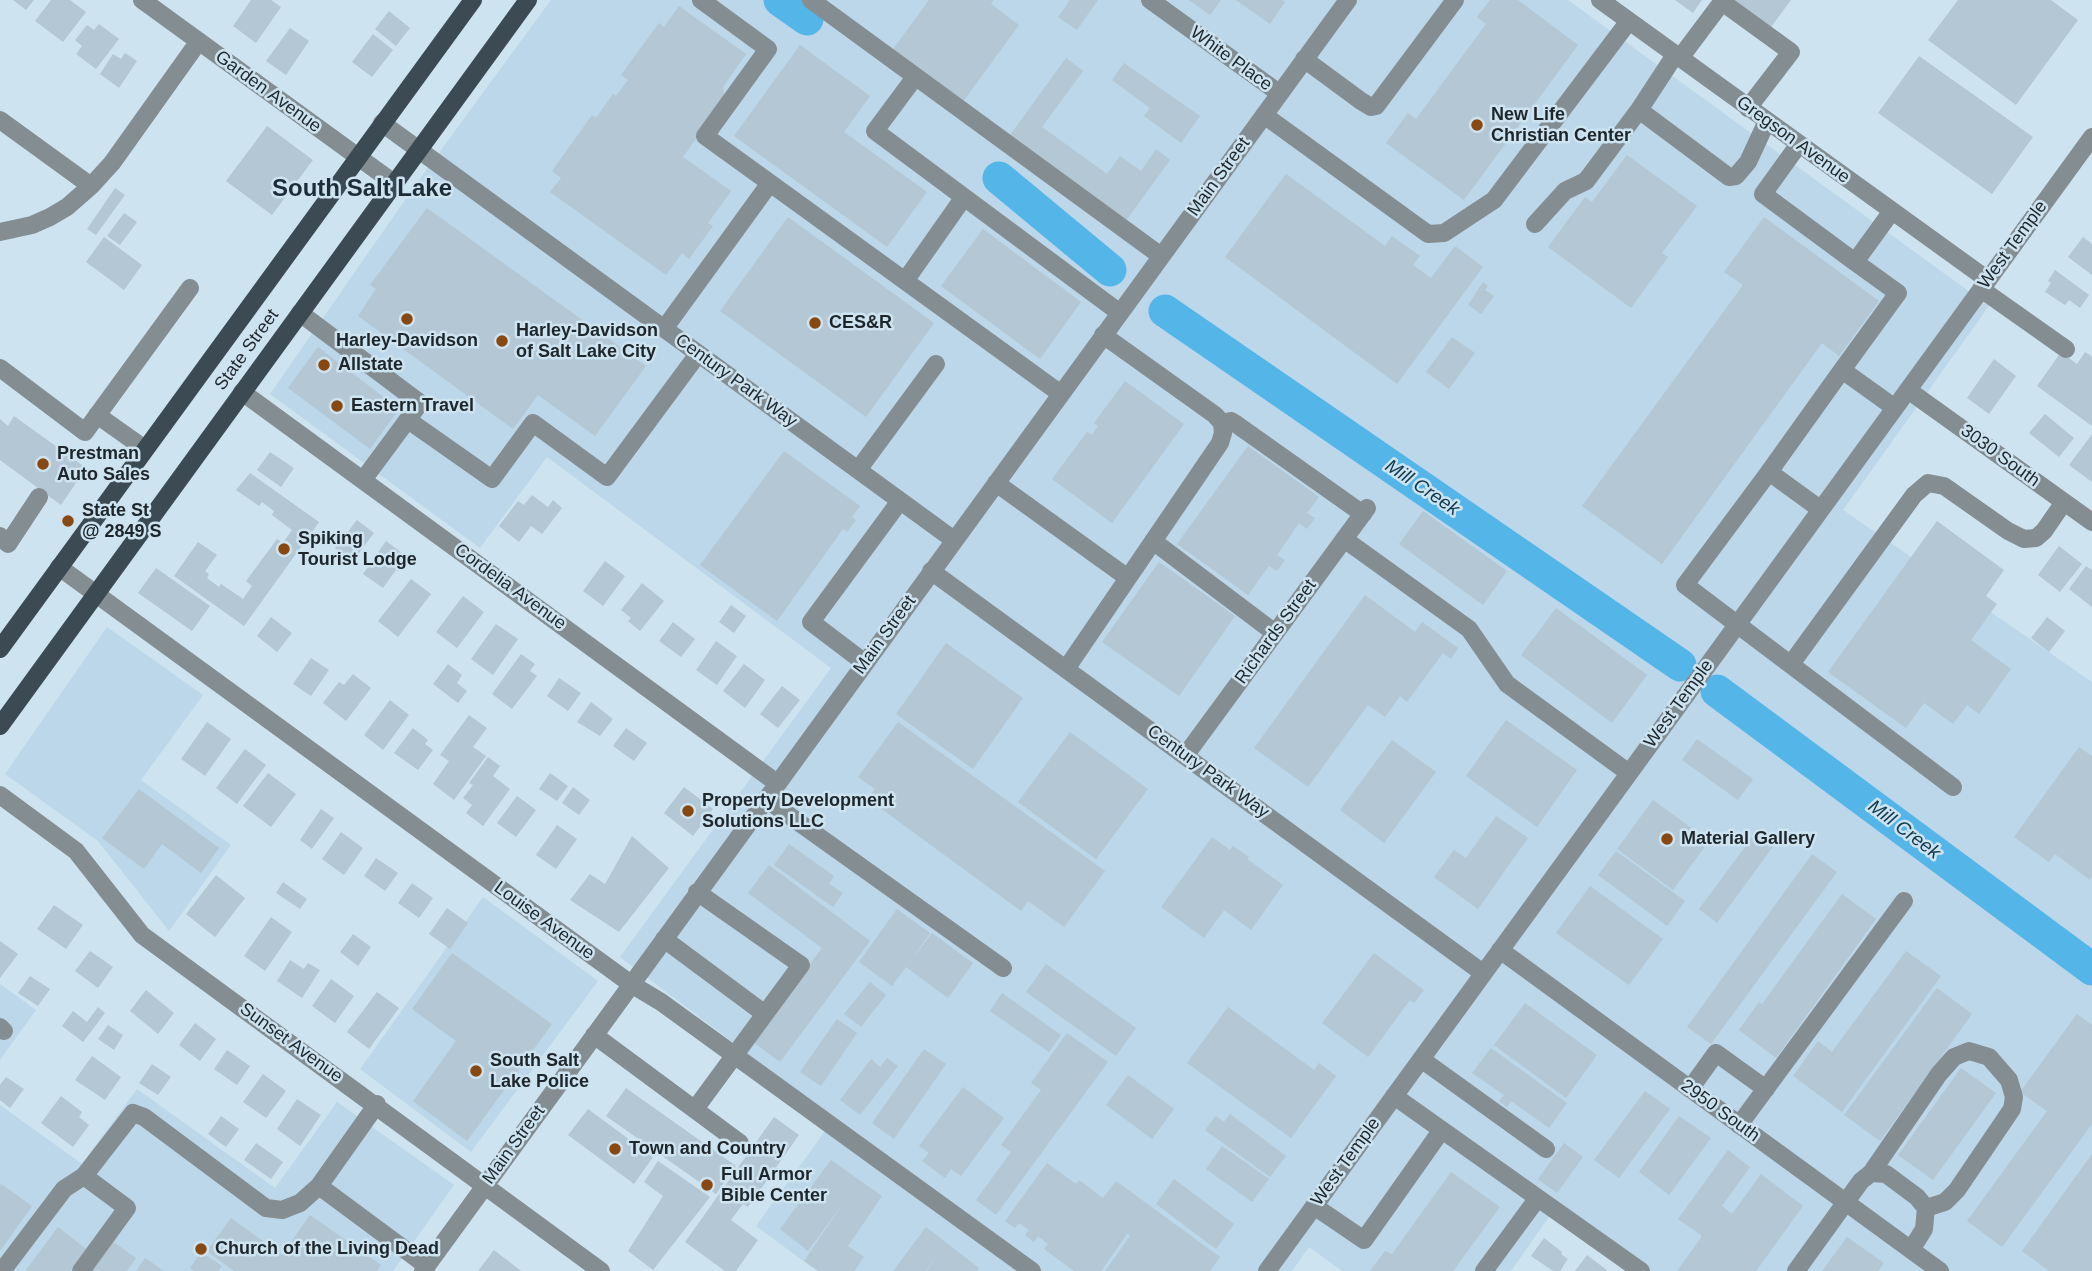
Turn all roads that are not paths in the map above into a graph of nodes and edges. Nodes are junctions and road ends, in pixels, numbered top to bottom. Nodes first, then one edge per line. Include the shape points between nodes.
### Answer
1 (142, 0) edge
2 (473, 0) edge
3 (528, 0) edge
4 (701, 0) edge
5 (811, 0) edge
6 (1150, 0) edge
7 (1348, 0) edge
8 (1454, 0) edge
9 (1603, 1) edge
10 (1629, 21) junction
11 (199, 41) junction
12 (1678, 56) junction
13 (1304, 59) junction
14 (915, 77) junction
15 (1279, 93) junction
16 (1748, 108) junction
17 (1639, 110) junction
18 (1264, 115) junction
19 (0, 120) edge
20 (1767, 121) junction
21 (382, 123) junction
22 (2092, 137) edge
23 (1799, 144) junction
24 (418, 150) junction
25 (358, 157) junction
26 (394, 183) junction
27 (770, 183) junction
28 (91, 186) junction
29 (964, 197) junction
30 (1892, 211) junction
31 (1535, 224) dead end
32 (0, 232) edge
33 (1161, 256) junction
34 (1855, 262) junction
35 (905, 281) junction
36 (1984, 284) junction
37 (190, 288) dead end
38 (300, 313) junction
39 (1119, 313) junction
40 (664, 329) junction
41 (1103, 335) junction
42 (2066, 349) dead end
43 (698, 354) junction
44 (936, 363) dead end
45 (0, 368) edge
46 (1842, 370) junction
47 (1908, 390) junction
48 (242, 392) junction
49 (1061, 394) junction
50 (1895, 408) junction
51 (97, 415) junction
52 (408, 420) junction
53 (1222, 423) junction
54 (145, 449) junction
55 (858, 471) junction
56 (1769, 472) junction
57 (363, 480) junction
58 (996, 483) junction
59 (38, 497) dead end
60 (900, 501) junction
61 (2064, 502) junction
62 (1820, 509) junction
63 (2092, 522) edge
64 (0, 536) edge
65 (1344, 539) junction
66 (954, 540) junction
67 (1153, 541) junction
68 (59, 567) junction
69 (931, 571) junction
70 (1128, 578) junction
71 (96, 594) junction
72 (1737, 624) junction
73 (1275, 633) junction
74 (0, 649) edge
75 (865, 663) junction
76 (1791, 664) junction
77 (1066, 669) junction
78 (0, 726) edge
79 (1185, 755) junction
80 (1629, 773) junction
81 (777, 783) junction
82 (1953, 787) dead end
83 (0, 795) edge
84 (766, 799) junction
85 (697, 892) junction
86 (1904, 901) dead end
87 (664, 939) junction
88 (1500, 950) junction
89 (1003, 968) dead end
90 (1483, 973) junction
91 (631, 984) junction
92 (765, 1014) junction
93 (594, 1035) junction
94 (734, 1055) junction
95 (1421, 1059) junction
96 (1690, 1089) junction
97 (1766, 1089) junction
98 (1394, 1096) junction
99 (377, 1104) junction
100 (695, 1109) junction
101 (1739, 1125) junction
102 (1441, 1131) junction
103 (740, 1143) dead end
104 (1546, 1150) dead end
105 (1871, 1172) junction
106 (84, 1176) junction
107 (319, 1186) junction
108 (484, 1186) junction
109 (1537, 1199) junction
110 (1845, 1202) junction
111 (1314, 1206) junction
112 (1926, 1208) junction
113 (1911, 1250) junction
114 (1930, 1268) edge
115 (425, 1269) edge
116 (1635, 1270) edge
117 (2, 1271) edge
118 (81, 1271) edge
119 (601, 1271) edge
120 (1032, 1271) edge
121 (1266, 1271) edge
122 (1484, 1271) edge
123 (1796, 1271) edge

1 - 11 street, Garden Avenue
2 - 21 main road, State Street
3 - 24 main road, State Street
4 - 27 street via 768,49 705,136
5 - 14 street
6 - 15 street, White Place
7 - 13 street, Main Street
8 - 13 street via 1376,106 1361,101
9 - 10 street, Gregson Avenue
10 - 12 street, Gregson Avenue
10 - 18 street via 1494,201 1444,233 1429,234
11 - 25 street, Garden Avenue
11 - 28 street via 113,163
12 - 16 street, Gregson Avenue
12 - 16 street via 1721,2 1791,52
12 - 17 street
13 - 15 street, Main Street
14 - 29 street via 875,131
14 - 33 street
15 - 18 street, Main Street
16 - 20 street, Gregson Avenue
17 - 20 street via 1732,178 1748,162
17 - 31 street via 1587,181 1565,191
18 - 33 street, Main Street
19 - 28 street
20 - 23 street, Gregson Avenue
21 - 24 street, Century Park Way
21 - 25 main road, State Street
22 - 36 street, West Temple
23 - 30 street, Gregson Avenue
23 - 34 street via 1763,194
24 - 26 main road, State Street
24 - 40 street, Century Park Way
25 - 26 street, Garden Avenue
25 - 54 main road, State Street
26 - 38 main road, State Street
27 - 35 street
27 - 40 street
28 - 32 street via 50,217
29 - 35 street
29 - 39 street
30 - 34 street
30 - 36 street, Gregson Avenue
33 - 39 street, Main Street
34 - 46 street via 1898,293
35 - 49 street
36 - 42 street, Gregson Avenue
36 - 47 street, West Temple
37 - 51 street
38 - 48 main road, State Street
38 - 52 street via 421,403
39 - 41 street, Main Street
40 - 43 street, Century Park Way
41 - 49 street, Main Street
41 - 53 street
43 - 52 street via 607,477 533,423 492,479
43 - 55 street, Century Park Way
44 - 55 street
45 - 51 street via 85,432
46 - 50 street
46 - 56 street
47 - 50 street, West Temple
47 - 61 street, 3030 South
48 - 57 street, Cordelia Avenue
48 - 71 main road, State Street
49 - 58 street, Main Street
50 - 62 street, West Temple
51 - 54 street
52 - 57 street
53 - 65 street, Richards Street via 1236,424 1365,511
53 - 67 street via 1220,443
54 - 68 main road, State Street
55 - 60 street, Century Park Way
56 - 62 street
56 - 72 street via 1685,585
57 - 81 street, Cordelia Avenue
58 - 66 street, Main Street
58 - 70 street
59 - 64 street via 8,544
60 - 66 street, Century Park Way
60 - 75 street via 811,622
61 - 63 street, 3030 South
61 - 76 street via 2044,531 2036,538 2024,539 1944,486 1928,482
62 - 72 street, West Temple
65 - 73 street, Richards Street
65 - 80 street via 1469,629 1507,684
66 - 69 street, Main Street
67 - 70 street
67 - 73 street
68 - 71 street, Louise Avenue
68 - 74 main road, State Street
69 - 75 street, Main Street
69 - 77 street, Century Park Way
70 - 77 street
71 - 78 main road, State Street
71 - 91 street, Louise Avenue
72 - 76 street
72 - 80 street, West Temple
73 - 79 street, Richards Street
75 - 81 street, Main Street
76 - 82 street
77 - 79 street, Century Park Way
79 - 90 street, Century Park Way
80 - 88 street, West Temple
81 - 84 street, Main Street
83 - 99 street, Sunset Avenue via 76,851 142,935
84 - 85 street, Main Street
84 - 89 street
85 - 87 street, Main Street
85 - 92 street via 801,965
86 - 97 street
87 - 91 street, Main Street
87 - 92 street
88 - 90 street, West Temple
88 - 96 street, 2950 South
90 - 95 street, West Temple
91 - 93 street, Main Street
91 - 94 street, Louise Avenue
92 - 94 street
93 - 100 street
93 - 108 street, Main Street
94 - 100 street
94 - 120 street, Louise Avenue
95 - 98 street, West Temple
95 - 104 street
96 - 97 street via 1716,1053
96 - 101 street, 2950 South
97 - 101 street
98 - 102 street
98 - 111 street, West Temple
99 - 107 street
99 - 108 street, Sunset Avenue
100 - 103 street
101 - 110 street, 2950 South
102 - 109 street
102 - 111 street via 1364,1240
105 - 110 street
105 - 112 street via 1886,1174
105 - 112 street via 1954,1057 1969,1051 1989,1057 2010,1080 2012,1110 1957,1190 1945,1202
106 - 107 street via 133,1113 266,1208 282,1210 300,1203
106 - 117 street via 64,1189
106 - 118 street via 127,1208
107 - 115 street
108 - 115 street, Main Street
108 - 119 street, Sunset Avenue
109 - 116 street
109 - 122 street
110 - 113 street, 2950 South
110 - 123 street
111 - 121 street, West Temple
112 - 113 street via 1924,1229
113 - 114 street, 2950 South

